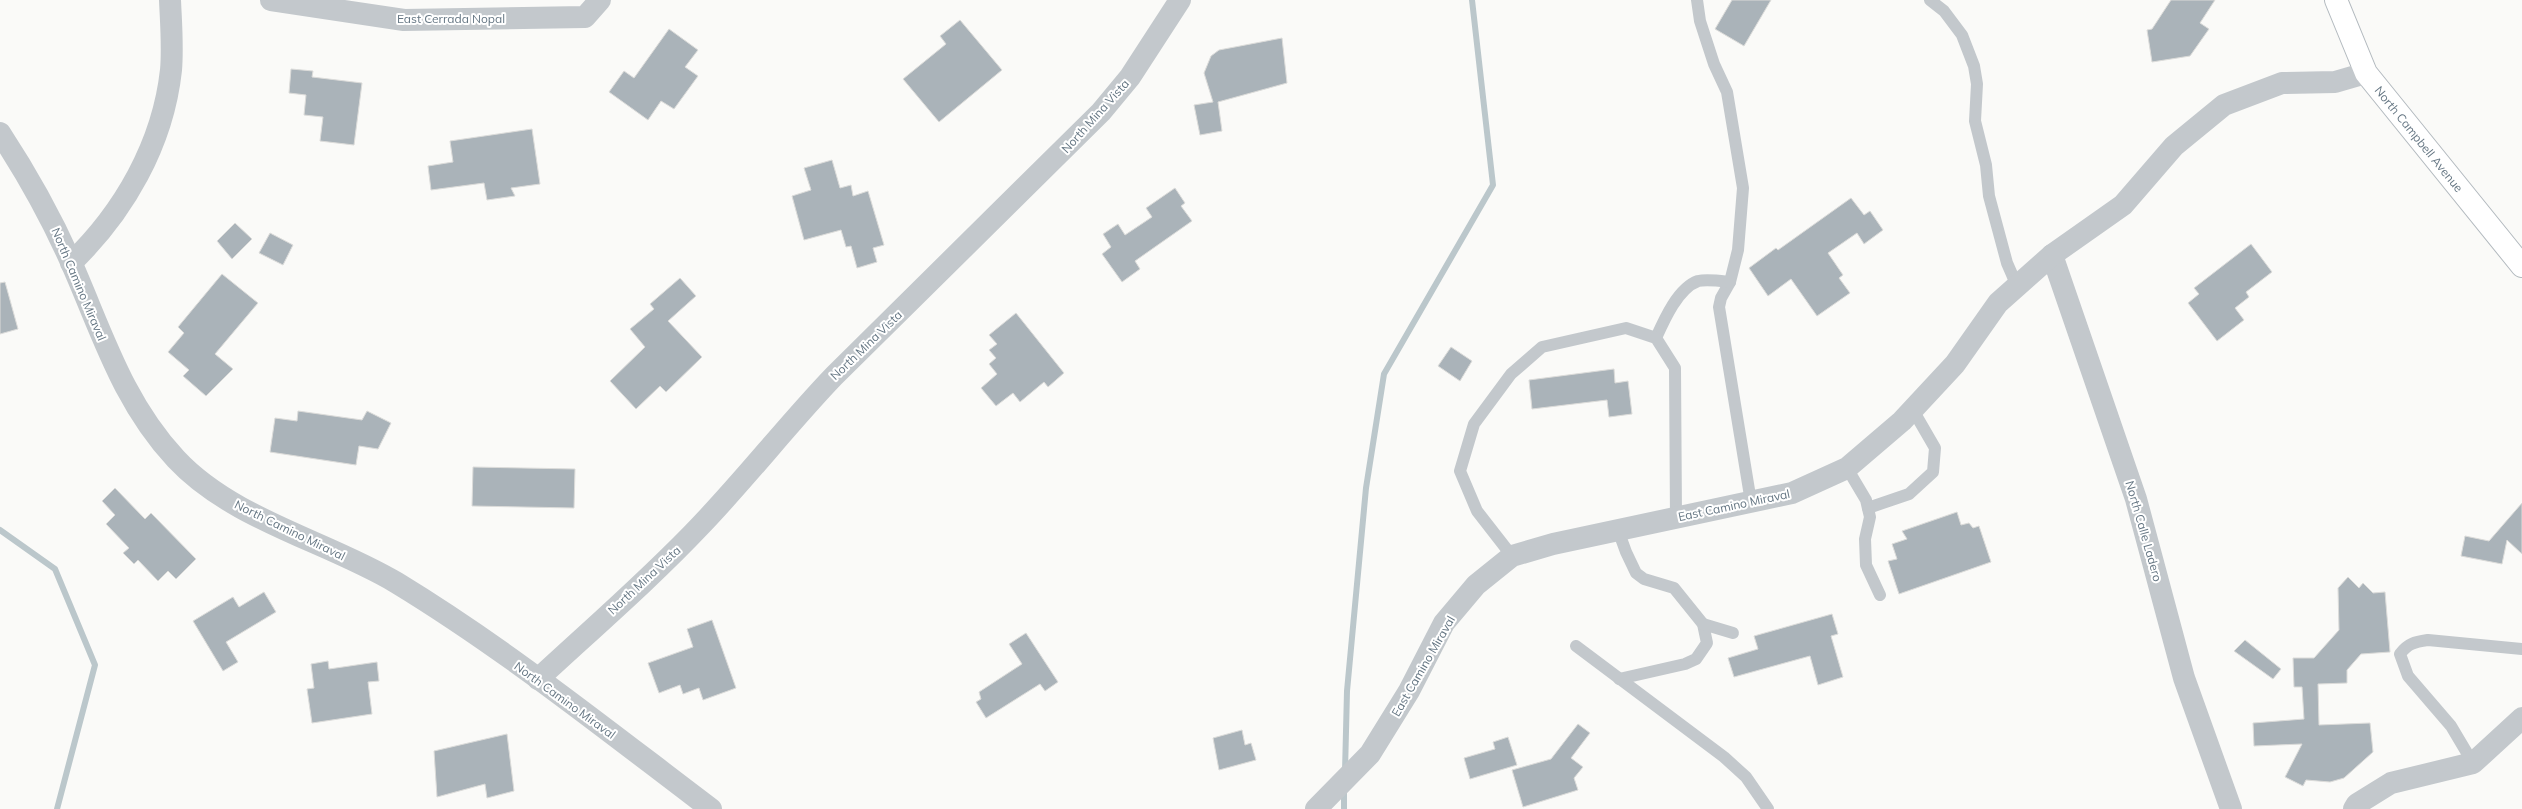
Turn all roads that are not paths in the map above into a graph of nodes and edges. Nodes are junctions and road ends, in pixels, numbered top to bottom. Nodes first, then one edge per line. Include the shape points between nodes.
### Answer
1 (170, 0) edge
2 (271, 0) edge
3 (600, 0) edge
4 (1180, 0) edge
5 (1697, 0) edge
6 (1930, 0) edge
7 (2339, 2) edge
8 (2366, 73) junction
9 (0, 133) edge
10 (2052, 255) junction
11 (71, 263) junction
12 (2522, 266) edge
13 (1730, 282) junction
14 (2017, 286) junction
15 (1656, 338) junction
16 (1913, 410) junction
17 (1847, 468) junction
18 (1751, 502) junction
19 (1868, 508) junction
20 (1676, 517) junction
21 (1618, 530) junction
22 (1512, 556) junction
23 (1880, 595) dead end
24 (1703, 624) junction
25 (1732, 633) dead end
26 (1576, 646) dead end
27 (2522, 649) edge
28 (538, 679) junction
29 (1619, 679) junction
30 (2522, 718) edge
31 (2473, 763) junction
32 (712, 809) edge
33 (1316, 809) edge
34 (1768, 809) edge
35 (2231, 809) edge
36 (2354, 809) edge

1 - 11 street via 171,70 161,117 153,139 144,162 120,206 104,230
2 - 3 street, East Cerrada Nopal via 404,20 585,17
4 - 28 street, North Mina Vista via 1130,77 1101,112 834,376 671,556
5 - 13 lane via 1700,21 1714,64 1727,92 1743,188 1739,245
6 - 14 lane via 1944,11 1962,35 1974,66 1977,84 1975,121 1986,165 1989,196 2007,263
7 - 8 main road, North Campbell Avenue
8 - 10 street, East Camino Miraval via 2335,82 2282,83 2224,105 2174,146 2123,205
8 - 12 main road, North Campbell Avenue
9 - 11 street, North Camino Miraval via 46,209
10 - 14 street, East Camino Miraval
10 - 35 street, North Calle Ladero via 2136,499 2184,678
11 - 28 street, North Camino Miraval via 122,382 159,439 195,476 238,505 398,584
13 - 15 lane via 1698,281 1684,292 1666,315
13 - 18 lane via 1721,298 1719,308
14 - 16 street, East Camino Miraval via 1998,303 1955,364
15 - 20 lane via 1675,368
15 - 22 lane via 1626,328 1542,347 1510,374 1474,424 1460,471 1477,511
16 - 17 street, East Camino Miraval
16 - 19 lane via 1935,448 1933,472 1909,494
17 - 18 street, East Camino Miraval via 1792,493
17 - 19 lane
18 - 20 street, East Camino Miraval
19 - 23 lane via 1870,517 1865,539 1866,565
20 - 21 street, East Camino Miraval
21 - 22 street, East Camino Miraval
21 - 24 lane via 1636,572 1644,579 1674,588
22 - 33 street, East Camino Miraval via 1476,585 1444,623 1409,691 1370,754
24 - 25 lane
24 - 29 lane via 1707,642 1696,659 1685,664
26 - 29 lane
27 - 31 lane via 2428,640 2413,642 2400,654 2408,676 2451,726
28 - 32 street, North Camino Miraval
29 - 34 lane via 1746,776
30 - 31 street
31 - 36 street via 2391,783 2357,804

